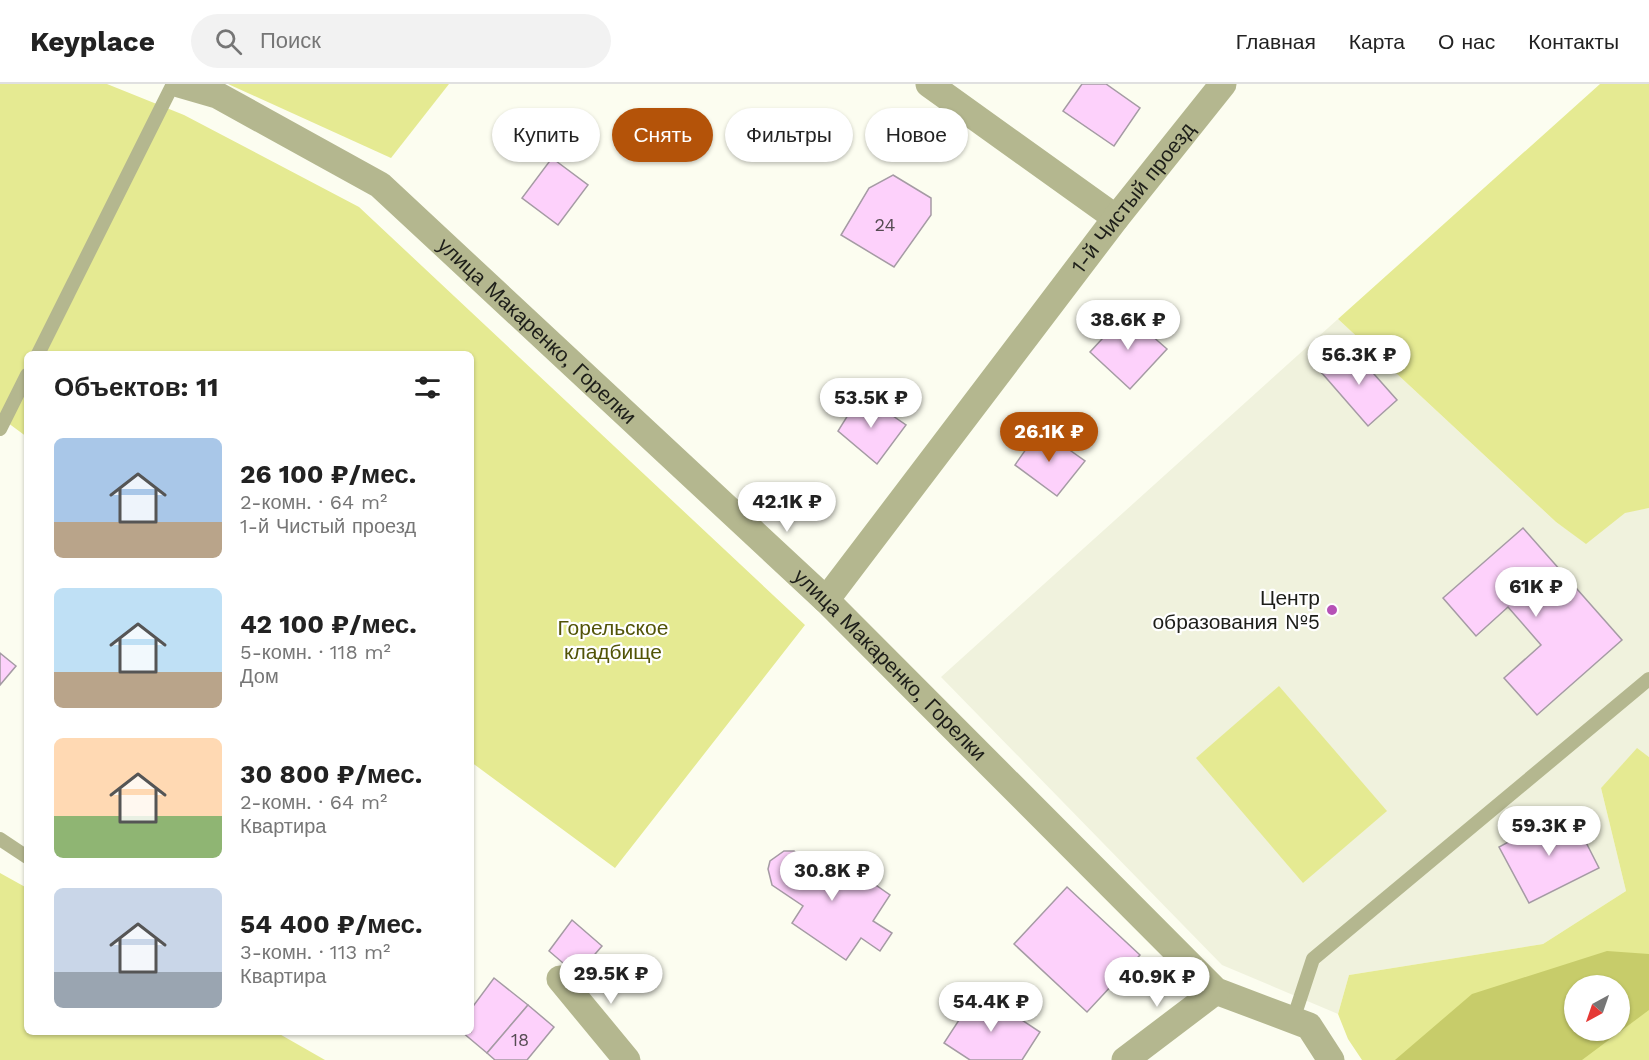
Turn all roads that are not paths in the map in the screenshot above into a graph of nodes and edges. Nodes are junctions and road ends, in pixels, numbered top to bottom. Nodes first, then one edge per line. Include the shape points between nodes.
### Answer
1 (173, 84) edge
2 (179, 84) edge
3 (929, 84) edge
4 (1223, 84) edge
5 (219, 90) edge
6 (1116, 218) junction
7 (40, 351) edge
8 (24, 381) edge
9 (0, 429) edge
10 (826, 600) junction
11 (1649, 680) edge
12 (0, 839) edge
13 (24, 855) edge
14 (560, 979) dead end
15 (1216, 991) junction
16 (1293, 1020) junction
17 (627, 1060) edge
18 (1125, 1060) edge
19 (1331, 1060) edge

1 - 7 lane
2 - 5 street, улица Макаренко, Горелки
3 - 6 street
4 - 6 street, 1-й Чистый проезд
5 - 10 street, улица Макаренко, Горелки via 380,185
6 - 10 street, 1-й Чистый проезд
8 - 9 lane
10 - 15 street, улица Макаренко, Горелки
11 - 16 lane via 1313,959
12 - 13 lane
14 - 17 street
15 - 16 street, улица Макаренко, Горелки
15 - 18 street
16 - 19 street, улица Макаренко, Горелки via 1309,1026

